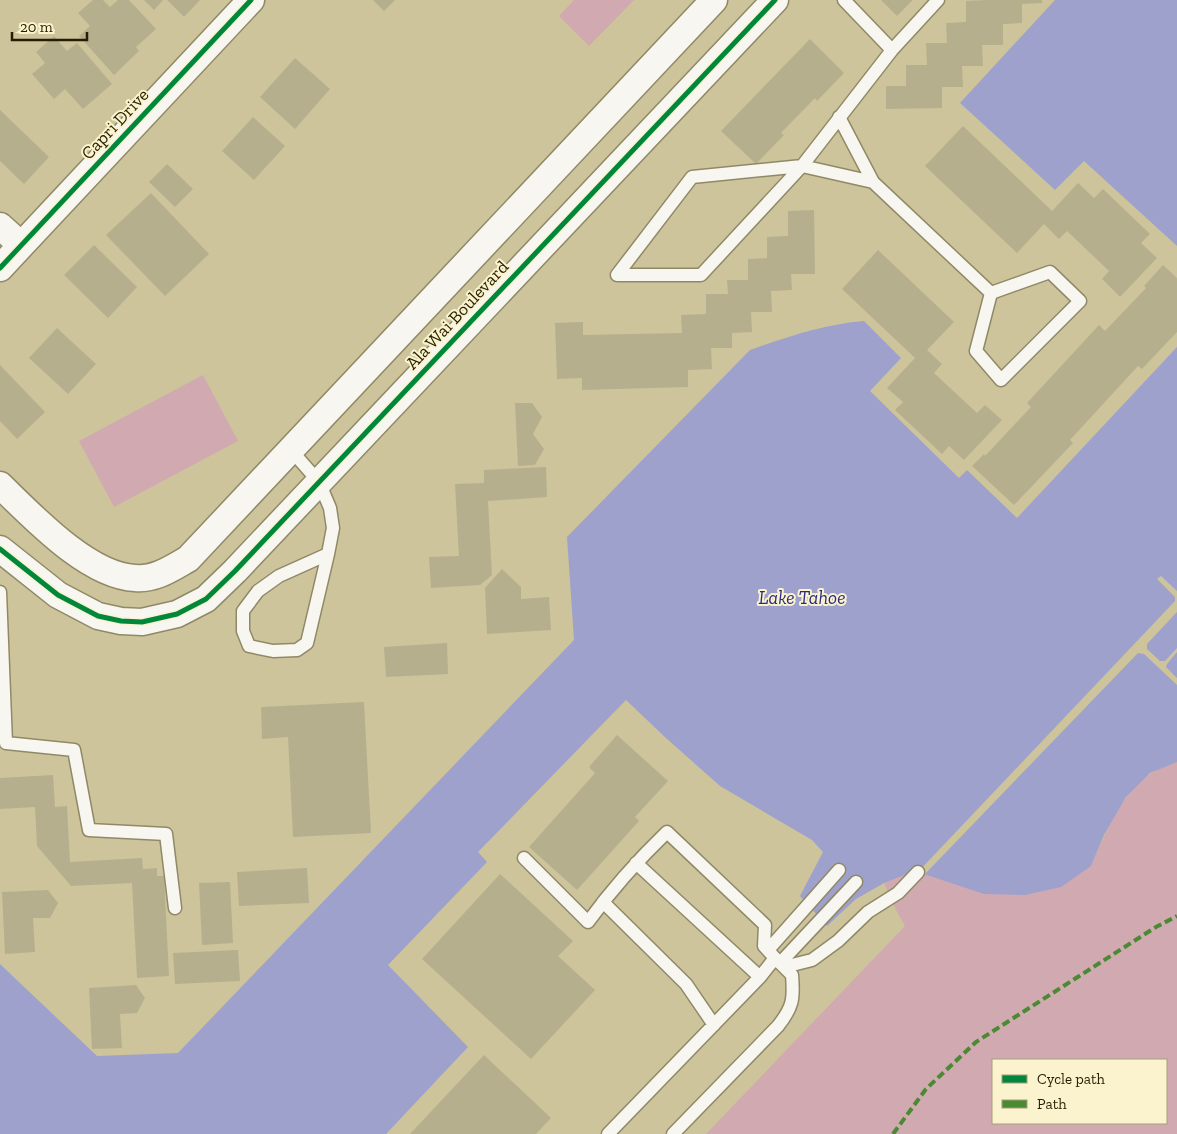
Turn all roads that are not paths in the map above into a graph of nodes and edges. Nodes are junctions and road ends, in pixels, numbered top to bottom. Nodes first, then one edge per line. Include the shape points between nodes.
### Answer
1 (251, 0) edge
2 (714, 0) edge
3 (775, 0) edge
4 (844, 0) edge
5 (938, 0) edge
6 (892, 50) junction
7 (839, 117) junction
8 (802, 166) junction
9 (873, 182) junction
10 (0, 226) edge
11 (21, 245) junction
12 (0, 268) edge
13 (992, 293) junction
14 (291, 450) junction
15 (319, 482) junction
16 (0, 485) edge
17 (0, 549) edge
18 (328, 554) junction
19 (0, 592) edge
20 (524, 858) dead end
21 (636, 863) junction
22 (839, 870) dead end
23 (918, 872) dead end
24 (856, 882) dead end
25 (603, 902) junction
26 (176, 908) dead end
27 (777, 960) junction
28 (760, 977) junction
29 (714, 1025) junction
30 (608, 1134) edge
31 (673, 1134) edge

1 - 11 street, Capri Drive
2 - 14 street, Ala Wai Boulevard
3 - 15 street, Ala Wai Boulevard
4 - 6 lane
5 - 6 lane
6 - 7 lane
7 - 8 lane
7 - 9 lane
8 - 8 lane via 701,275 618,275 692,177
8 - 9 lane
9 - 13 lane
10 - 11 street
11 - 12 street, Capri Drive
13 - 13 lane via 976,351 1001,380 1080,301 1050,272
14 - 15 lane
14 - 16 street, Ala Wai Boulevard via 188,558 161,574 135,578 113,573 88,561 50,532
15 - 17 street, Ala Wai Boulevard via 206,599 176,614 142,622 98,616 58,595
15 - 18 lane via 330,508 332,528
18 - 18 lane via 307,643 297,650 272,651 249,646 243,631 242,611 258,591 279,576
19 - 26 lane via 6,743 74,750 89,830 166,834
20 - 25 lane via 588,922
21 - 25 lane
21 - 27 lane via 667,832 765,925 764,946
21 - 28 lane
22 - 27 lane
23 - 27 lane via 898,893 868,912 812,960
24 - 27 lane
25 - 29 lane via 686,984
27 - 28 lane
27 - 31 lane via 792,975 794,992 788,1012
28 - 29 lane
29 - 30 lane

